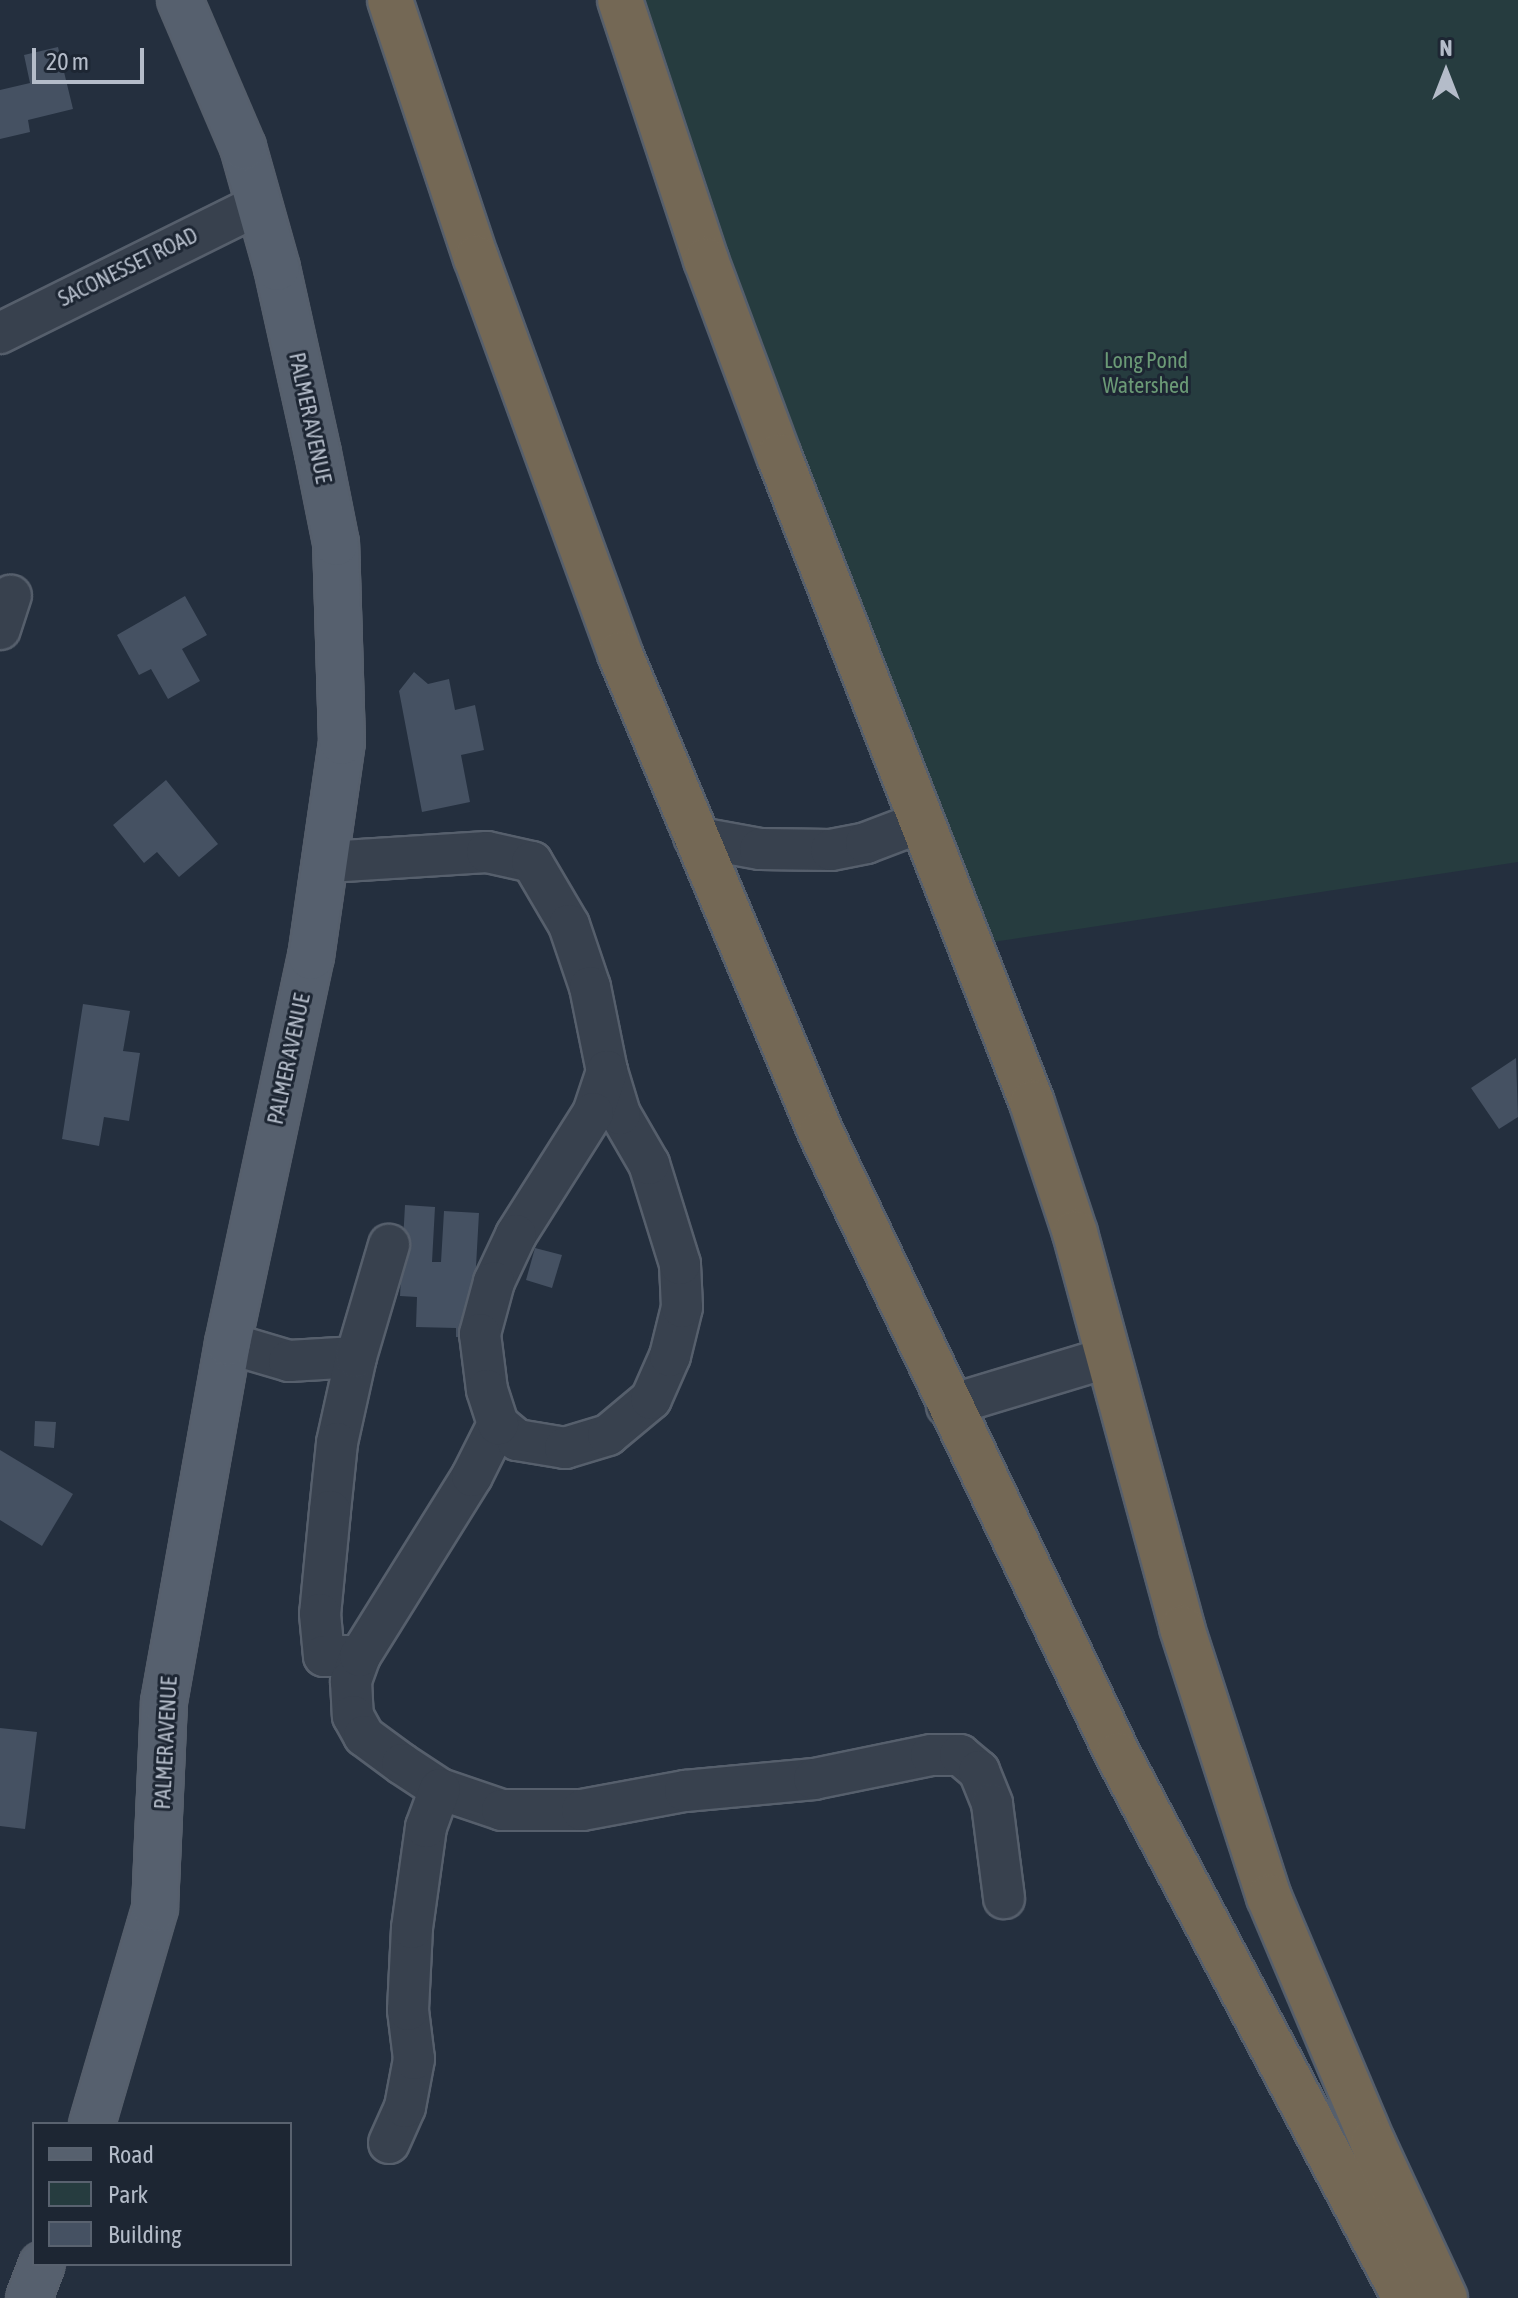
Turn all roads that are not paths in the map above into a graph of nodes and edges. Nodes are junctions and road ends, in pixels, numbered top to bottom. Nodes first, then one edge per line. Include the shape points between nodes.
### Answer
1 (180, 0) edge
2 (390, 0) edge
3 (620, 0) edge
4 (258, 205) junction
5 (0, 333) edge
6 (921, 822) junction
7 (694, 837) junction
8 (328, 862) junction
9 (607, 1071) junction
10 (389, 1245) dead end
11 (228, 1343) junction
12 (356, 1357) junction
13 (1109, 1357) junction
14 (947, 1406) junction
15 (498, 1424) junction
16 (360, 1656) junction
17 (440, 1789) junction
18 (1004, 1898) dead end
19 (93, 2122) edge
20 (389, 2143) dead end
21 (41, 2266) edge
22 (29, 2298) edge
23 (1405, 2298) edge
24 (1445, 2298) edge

1 - 4 main road, PALMER AVENUE via 243,147
2 - 7 highway via 547,458
3 - 6 highway via 706,260
4 - 5 street, SACONESSET ROAD
4 - 8 main road, PALMER AVENUE via 277,268 336,543 342,742
6 - 7 street via 831,850 760,849
6 - 13 highway via 1032,1103
7 - 14 highway via 821,1133
8 - 9 street via 487,852 532,862 569,925 590,987
8 - 11 main road, PALMER AVENUE
9 - 15 street via 593,1113 516,1235 494,1282 480,1334 487,1390
9 - 15 street via 620,1114 649,1164 680,1264 682,1307 670,1356 651,1399 608,1435 565,1448 517,1440
10 - 12 street
11 - 12 street via 289,1361
11 - 19 main road, PALMER AVENUE via 164,1702 155,1908
12 - 16 street via 337,1443 320,1614 324,1656
13 - 14 street
13 - 24 highway via 1182,1628 1269,1897
14 - 23 highway via 1125,1769
15 - 16 street via 472,1476
16 - 17 street via 351,1693 353,1716 364,1736
17 - 18 street via 502,1810 582,1810 685,1791 814,1779 931,1755 960,1755 979,1771 992,1804
17 - 20 street via 426,1827 412,1928 408,2010 414,2059 405,2107
21 - 22 main road

